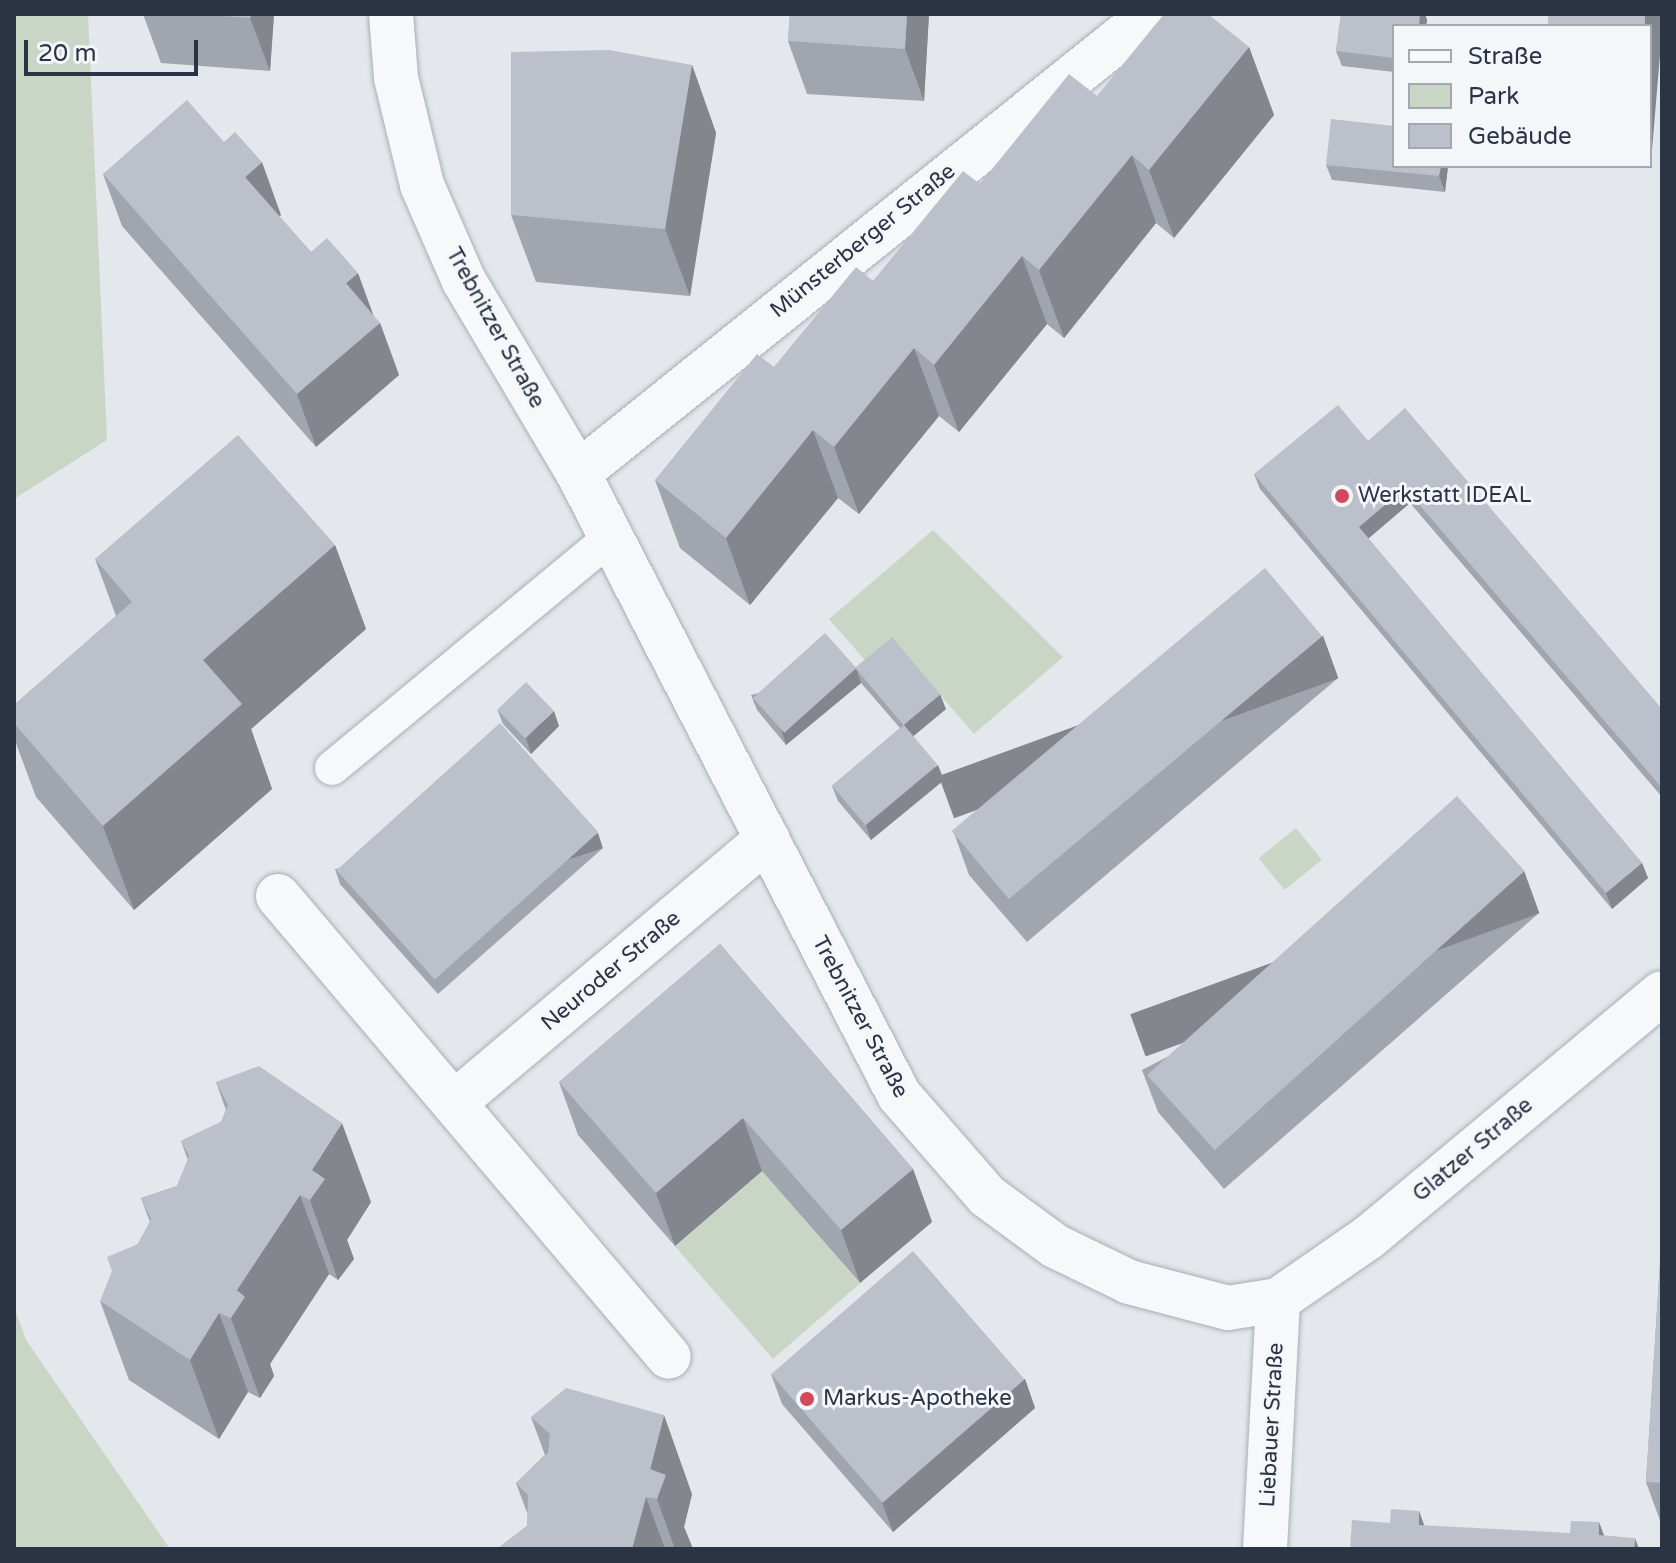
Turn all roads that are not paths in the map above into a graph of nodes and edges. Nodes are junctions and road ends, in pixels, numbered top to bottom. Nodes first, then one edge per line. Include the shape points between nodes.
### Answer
1 (391, 14) edge
2 (1151, 14) edge
3 (578, 473) junction
4 (611, 537) junction
5 (332, 768) dead end
6 (768, 839) junction
7 (278, 896) dead end
8 (1662, 993) edge
9 (454, 1103) junction
10 (1278, 1300) junction
11 (669, 1357) dead end
12 (1265, 1549) edge

1 - 3 street, Trebnitzer Straße via 396,78 422,185 464,281
2 - 3 street, Münsterberger Straße
3 - 4 street, Trebnitzer Straße
4 - 5 lane
4 - 6 street, Trebnitzer Straße
6 - 9 street, Neuroder Straße
6 - 10 street, Trebnitzer Straße via 899,1095 987,1196 1055,1246 1129,1282 1228,1308
7 - 9 street
8 - 10 street, Glatzer Straße via 1369,1237
9 - 11 street
10 - 12 street, Liebauer Straße

